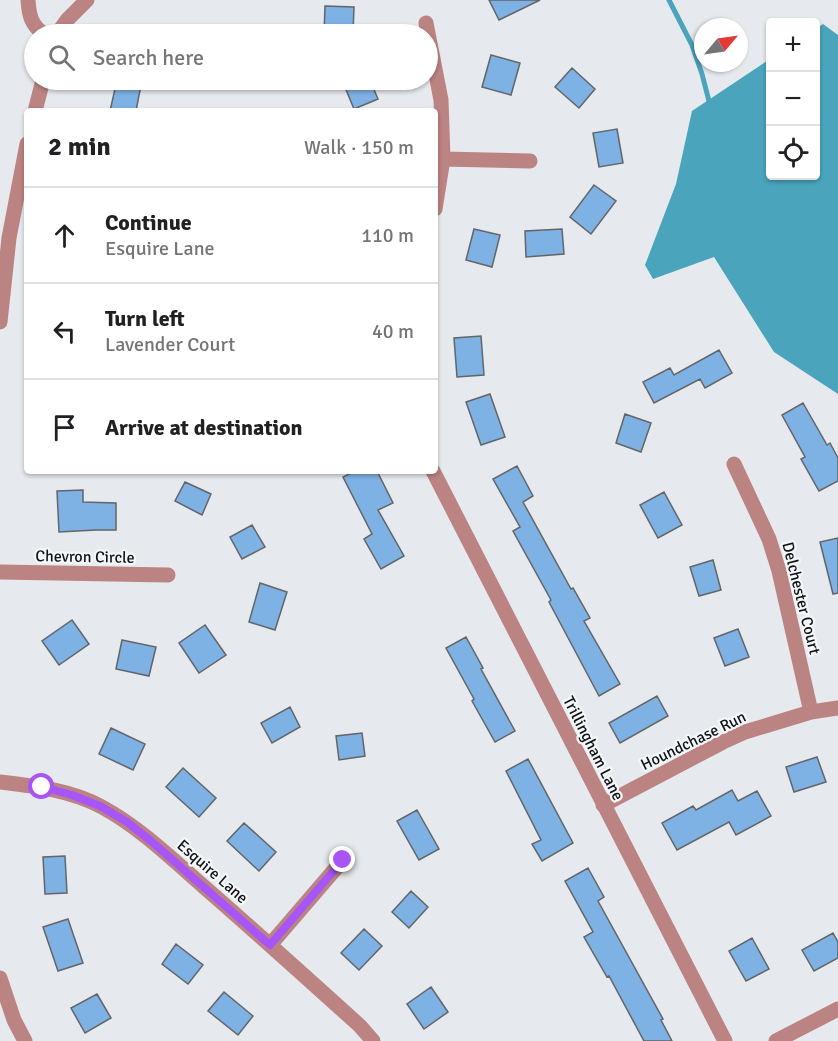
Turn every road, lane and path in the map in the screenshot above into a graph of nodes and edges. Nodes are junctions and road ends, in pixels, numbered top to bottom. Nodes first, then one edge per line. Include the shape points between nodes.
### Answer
1 (28, 0) edge
2 (87, 0) edge
3 (34, 24) edge
4 (64, 24) edge
5 (438, 85) edge
6 (40, 90) edge
7 (36, 108) edge
8 (443, 159) junction
9 (24, 160) edge
10 (530, 160) dead end
11 (438, 190) edge
12 (0, 322) edge
13 (734, 464) dead end
14 (435, 474) edge
15 (0, 572) edge
16 (168, 575) dead end
17 (838, 708) edge
18 (811, 712) junction
19 (0, 782) edge
20 (603, 805) junction
21 (343, 860) dead end
22 (270, 945) junction
23 (0, 978) edge
24 (838, 1009) edge
25 (25, 1041) edge
26 (373, 1041) edge
27 (724, 1041) edge
28 (776, 1041) edge

1 - 3 street
2 - 4 street
5 - 8 street
6 - 7 street
8 - 10 street
8 - 11 street
9 - 12 street via 9,238
13 - 18 street, Delchester Court via 769,539 779,571
14 - 20 street, Trillingham Lane
15 - 16 street, Chevron Circle
17 - 18 street, Houndchase Run
18 - 20 street, Houndchase Run via 745,732
19 - 22 street, Esquire Lane via 72,795 127,822
20 - 27 street, Trillingham Lane
21 - 22 street
22 - 26 street, Esquire Lane
23 - 25 street
24 - 28 street

